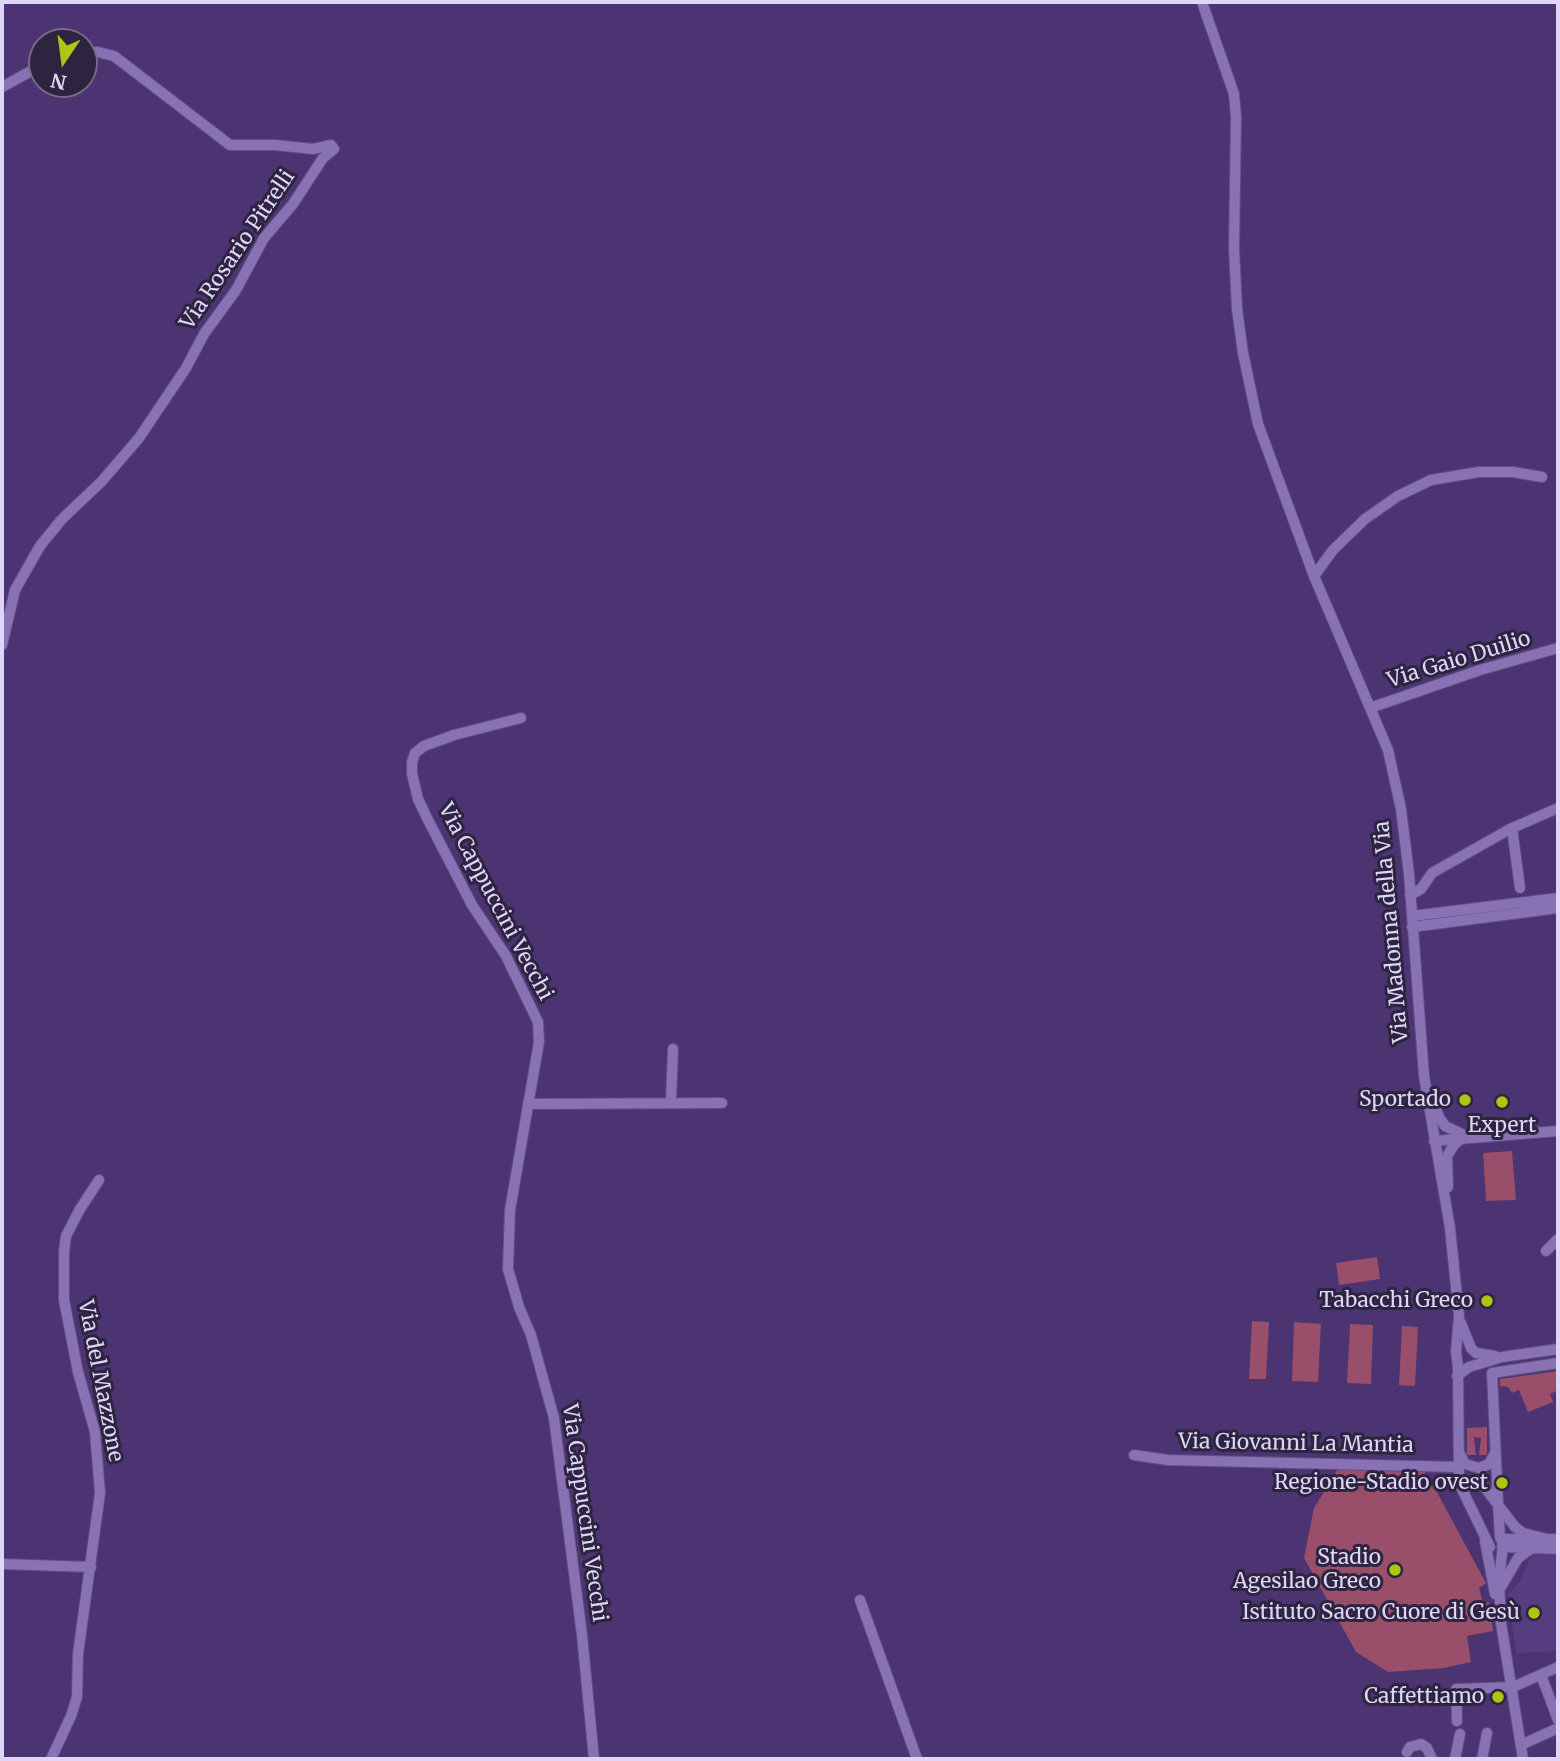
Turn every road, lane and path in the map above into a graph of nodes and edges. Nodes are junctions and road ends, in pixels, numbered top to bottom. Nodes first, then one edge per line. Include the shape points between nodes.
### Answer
1 (1202, 2) edge
2 (98, 52) edge
3 (28, 73) edge
4 (2, 87) edge
5 (1542, 477) dead end
6 (1314, 576) junction
7 (2, 645) edge
8 (1558, 648) edge
9 (1370, 708) junction
10 (522, 718) dead end
11 (1558, 808) edge
12 (1512, 828) junction
13 (1520, 888) dead end
14 (1410, 895) junction
15 (1558, 898) edge
16 (1558, 908) edge
17 (1412, 922) junction
18 (673, 1049) dead end
19 (1424, 1076) junction
20 (671, 1101) junction
21 (722, 1103) dead end
22 (528, 1104) junction
23 (1558, 1131) edge
24 (1466, 1138) junction
25 (1434, 1141) junction
26 (99, 1180) dead end
27 (1449, 1223) junction
28 (1558, 1239) edge
29 (1546, 1251) dead end
30 (1459, 1316) junction
31 (1458, 1337) junction
32 (1558, 1349) edge
33 (1502, 1357) junction
34 (1558, 1363) edge
35 (1475, 1365) junction
36 (1492, 1373) junction
37 (1458, 1376) junction
38 (1495, 1451) junction
39 (1134, 1455) dead end
40 (1459, 1461) junction
41 (1463, 1491) junction
42 (1497, 1503) junction
43 (1553, 1539) edge
44 (1493, 1543) junction
45 (1532, 1548) junction
46 (1558, 1549) edge
47 (2, 1564) edge
48 (91, 1567) junction
49 (1499, 1590) junction
50 (860, 1600) dead end
51 (1501, 1621) junction
52 (1558, 1667) edge
53 (1541, 1675) junction
54 (1513, 1687) junction
55 (1558, 1720) edge
56 (1457, 1721) dead end
57 (1558, 1728) edge
58 (1487, 1733) dead end
59 (1460, 1734) dead end
60 (1521, 1745) junction
61 (1407, 1752) dead end
62 (51, 1759) edge
63 (594, 1759) edge
64 (917, 1759) edge
65 (1432, 1759) edge
66 (1455, 1759) edge
67 (1482, 1759) edge
68 (1523, 1759) edge

1 - 6 street, Via Madonna della Via via 1234,94 1237,309 1254,410
2 - 7 street, Via Rosario Pitrelli via 114,56 230,145 313,149 331,145 334,149 264,238 236,290 139,438 40,546 15,590
3 - 4 street
5 - 6 street via 1479,471 1431,480 1365,519
6 - 9 street, Via Madonna della Via
8 - 9 street, Via Gaio Duilio
9 - 14 street, Via Madonna della Via via 1388,750 1401,809
10 - 22 street, Via Cappuccini Vecchi via 424,746 412,762 418,799 427,818 538,1022 540,1042
11 - 12 street
12 - 13 street
12 - 14 street via 1432,873 1421,889
14 - 17 street, Via Madonna della Via
15 - 17 street
16 - 17 street
17 - 19 street, Via Madonna della Via
18 - 20 street
19 - 24 street via 1441,1121
19 - 25 street, Via Madonna della Via
20 - 21 street
20 - 22 street
22 - 63 street, Via Cappuccini Vecchi via 510,1210 508,1269 554,1418
23 - 24 street
24 - 25 street
24 - 27 street via 1454,1144 1447,1156
25 - 27 street, Via Madonna della Via
26 - 48 street, Via del Mazzone via 66,1236 63,1273 71,1341 99,1462
27 - 30 street, Via Madonna della Via
28 - 29 street
30 - 31 street, Via Madonna della Via
30 - 33 street via 1476,1353
31 - 35 street via 1465,1357
31 - 37 street, Via Madonna della Via
32 - 33 street
33 - 35 street
34 - 36 street
35 - 36 street
35 - 37 street
36 - 38 street
37 - 40 street, Via Madonna della Via
38 - 40 street, Via Giovanni La Mantia via 1489,1464 1479,1468
38 - 42 street
39 - 40 street, Via Giovanni La Mantia via 1168,1460
40 - 41 street, Via Madonna della Via via 1458,1483
41 - 42 street via 1467,1482 1476,1480
41 - 44 street, Via Madonna della Via
42 - 43 street via 1524,1533
42 - 44 street via 1501,1522
43 - 44 street
44 - 45 street
44 - 49 street
44 - 51 street
45 - 46 street
45 - 49 street via 1512,1566
47 - 48 street
48 - 62 street, Via del Mazzone via 78,1654 77,1697
49 - 51 street
50 - 64 street
51 - 54 street
52 - 53 street
53 - 54 street
53 - 55 street
54 - 56 street via 1456,1689
54 - 60 street
57 - 60 street
58 - 67 street
59 - 66 street
60 - 68 street
61 - 65 street via 1421,1744

